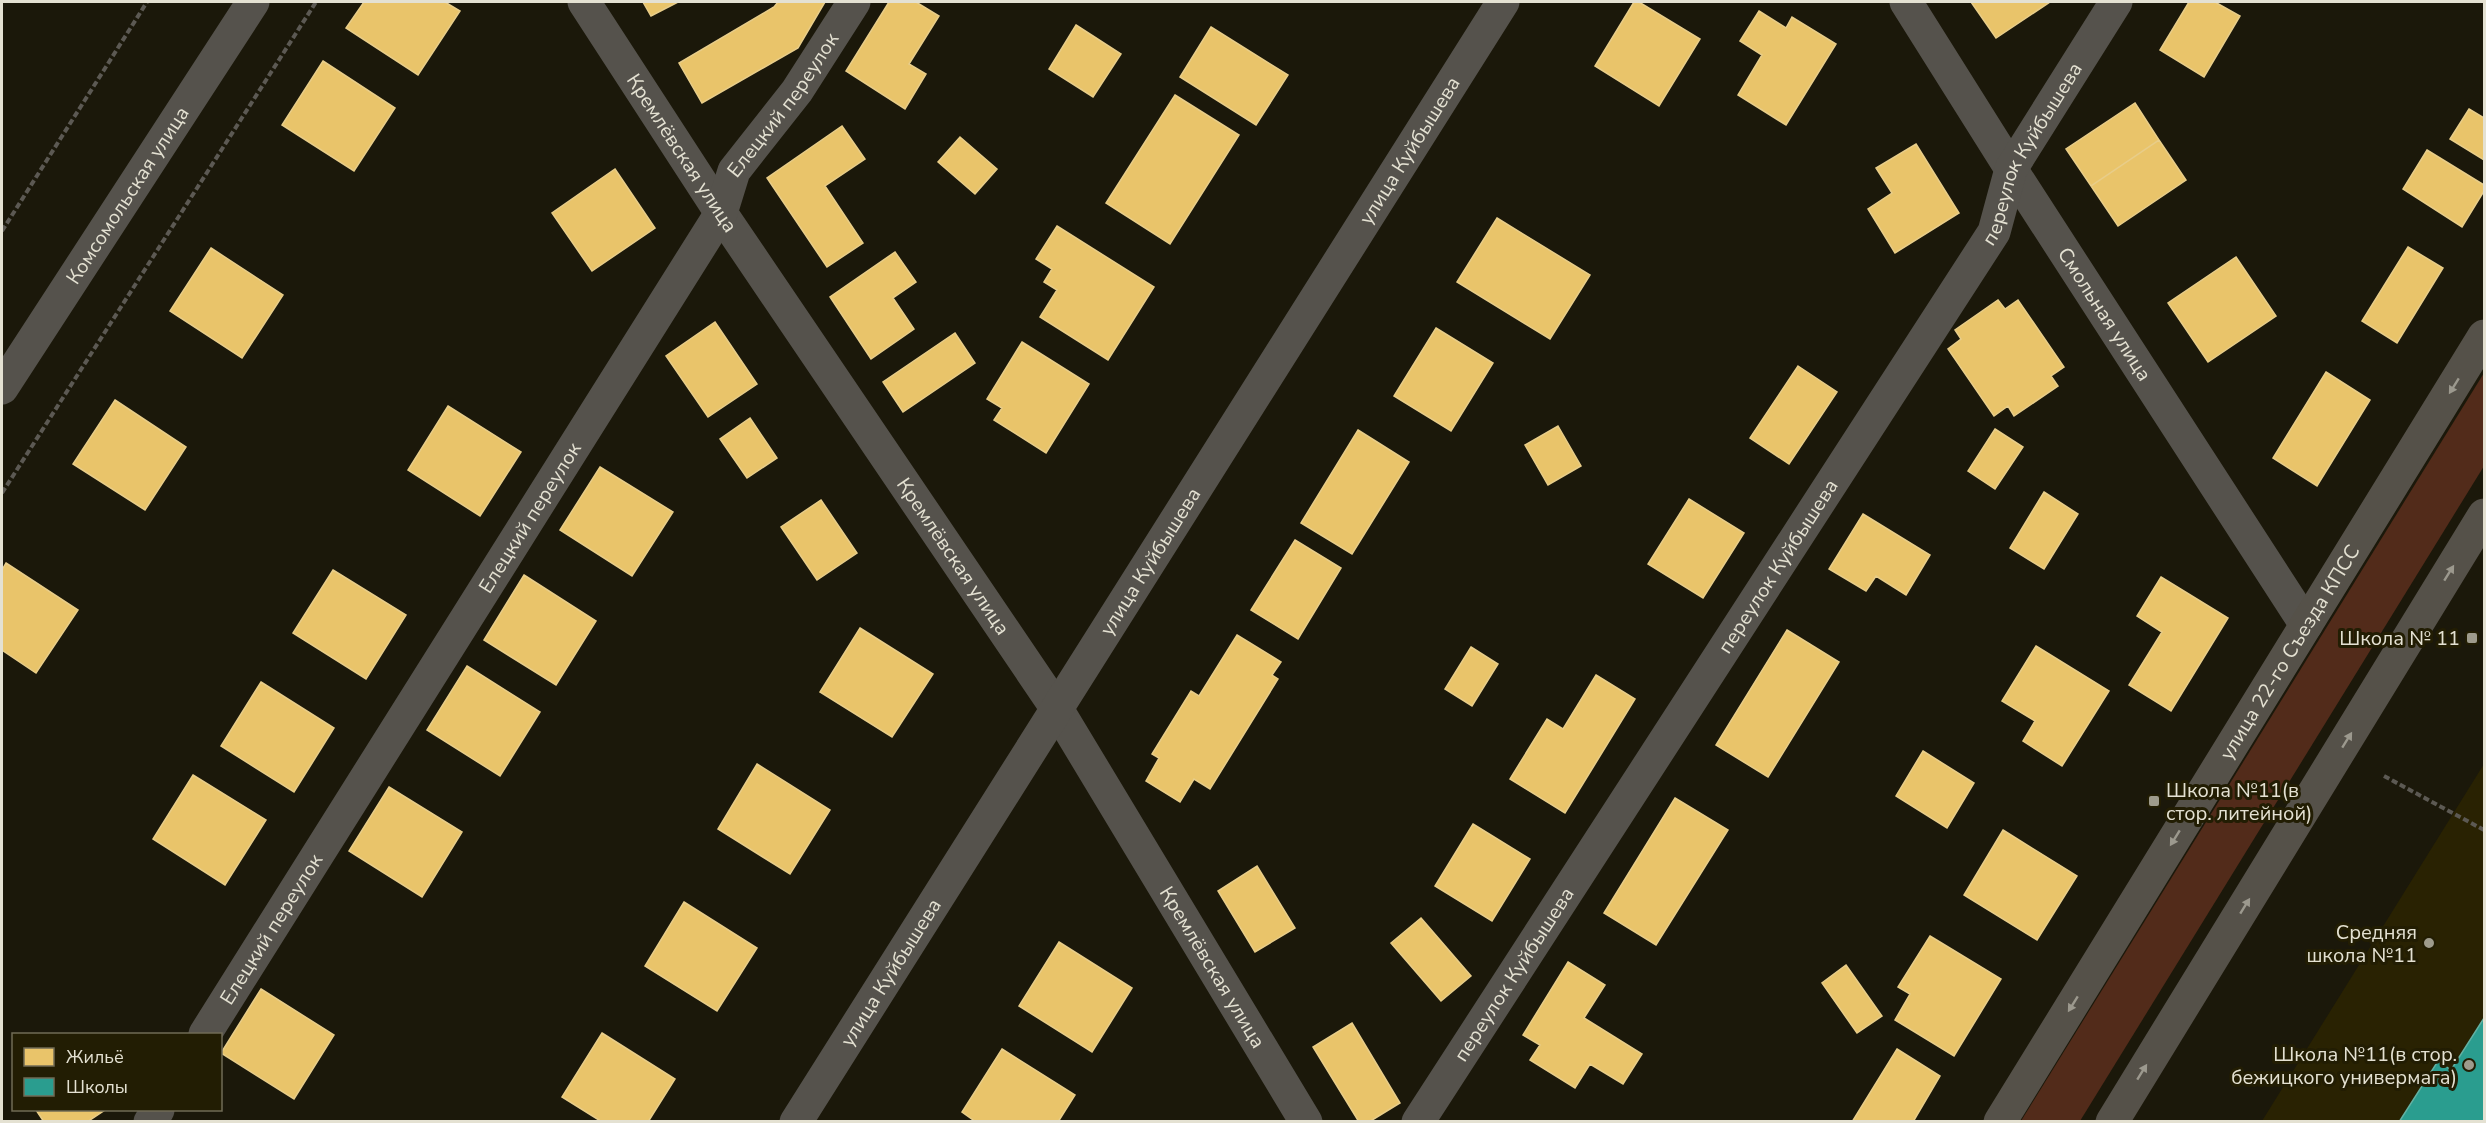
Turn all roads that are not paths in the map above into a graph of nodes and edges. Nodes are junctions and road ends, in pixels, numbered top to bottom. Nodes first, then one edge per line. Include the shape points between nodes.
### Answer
1 (253, 2) edge
2 (584, 2) edge
3 (854, 2) edge
4 (1503, 2) edge
5 (1906, 2) edge
6 (2116, 2) edge
7 (2011, 169) junction
8 (721, 213) junction
9 (2484, 336) edge
10 (2, 388) edge
11 (2484, 515) edge
12 (2306, 625) junction
13 (1057, 709) junction
14 (206, 1033) edge
15 (796, 1122) edge
16 (1306, 1122) edge
17 (1418, 1122) edge
18 (2000, 1122) edge
19 (2112, 1122) edge

1 - 10 street, Комсомольская улица
2 - 8 street, Кремлёвская улица
3 - 8 street, Елецкий переулок via 797,91 734,171
4 - 13 street, улица Куйбышева
5 - 7 street, Смольная улица
6 - 7 street, переулок Куйбышева
7 - 12 street, Смольная улица
7 - 17 street, переулок Куйбышева via 1994,232
8 - 13 street, Кремлёвская улица
8 - 14 street, Елецкий переулок
9 -> 12 main road, улица 22-го Съезда КПСС
19 -> 11 main road
12 -> 18 main road, улица 22-го Съезда КПСС
13 - 15 street, улица Куйбышева
13 - 16 street, Кремлёвская улица

